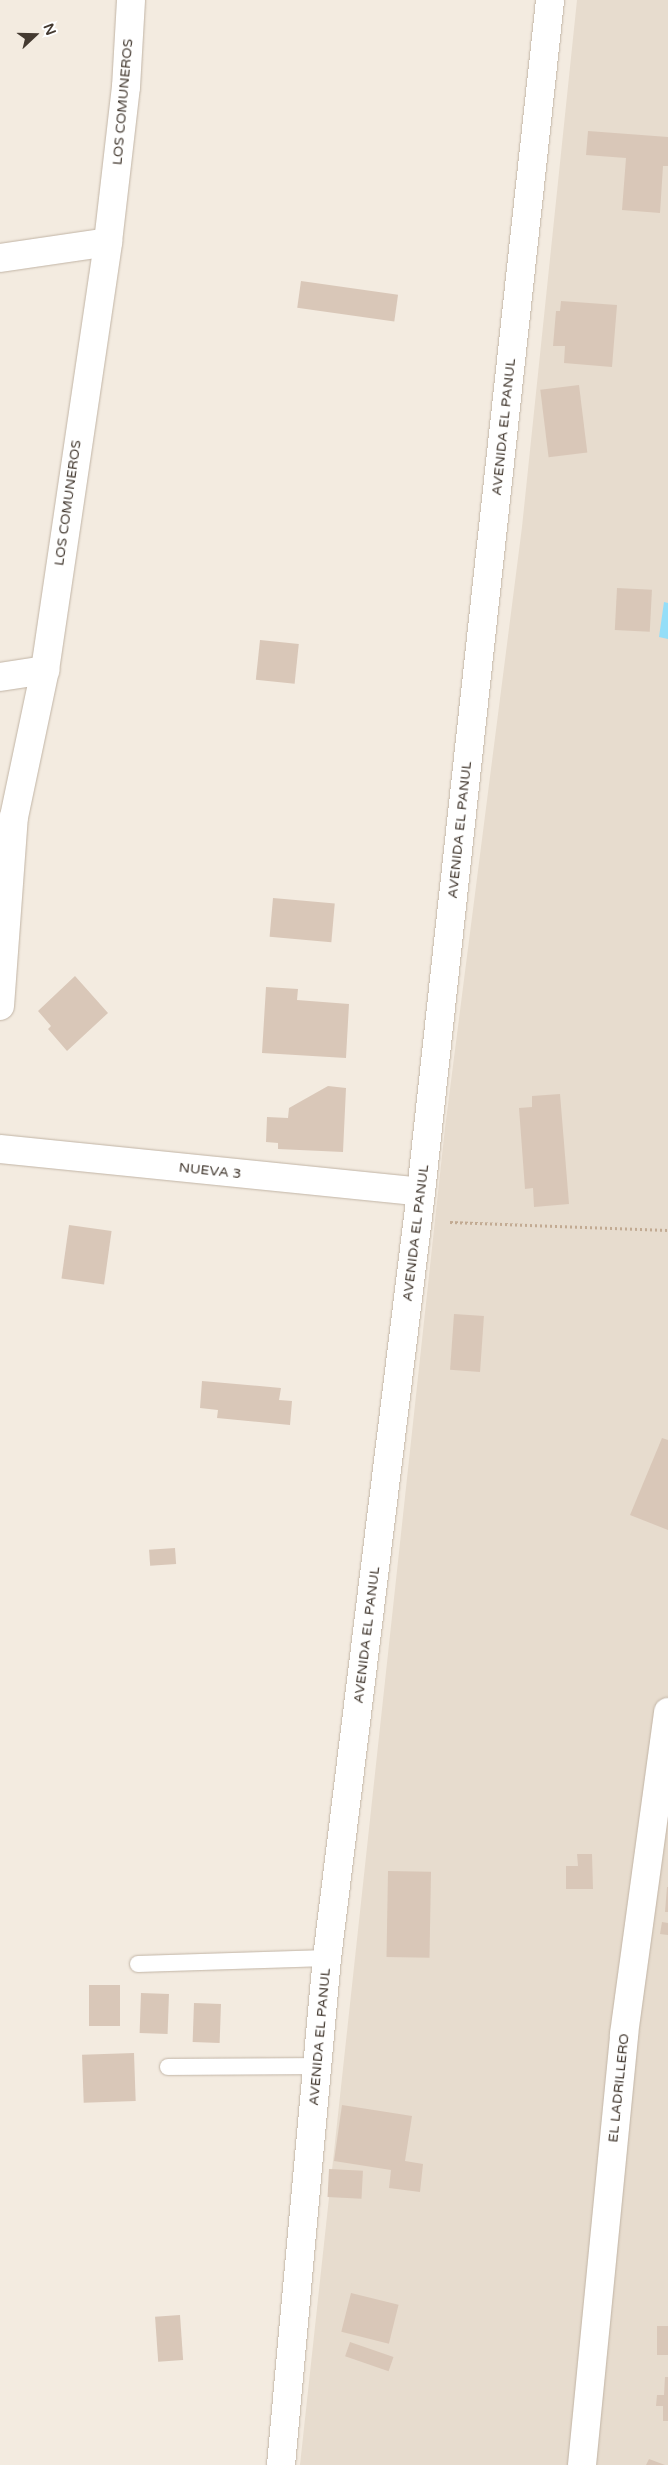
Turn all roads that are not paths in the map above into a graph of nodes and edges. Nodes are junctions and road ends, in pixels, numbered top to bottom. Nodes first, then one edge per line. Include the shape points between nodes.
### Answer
1 (131, 0) edge
2 (550, 0) edge
3 (108, 242) junction
4 (0, 258) edge
5 (45, 670) junction
6 (0, 677) edge
7 (0, 1006) edge
8 (0, 1149) edge
9 (421, 1192) junction
10 (668, 1712) edge
11 (327, 1958) junction
12 (138, 1964) dead end
13 (318, 2066) junction
14 (168, 2067) dead end
15 (281, 2465) edge
16 (582, 2465) edge

1 - 3 street, LOS COMUNEROS via 126,87
2 - 9 street, AVENIDA EL PANUL
3 - 4 street
3 - 5 street, LOS COMUNEROS
5 - 6 street
5 - 7 street, LOS COMUNEROS via 14,817
8 - 9 street, NUEVA 3
9 - 11 street, AVENIDA EL PANUL
10 - 16 street, EL LADRILLERO via 624,2034
11 - 12 lane
11 - 13 street, AVENIDA EL PANUL
13 - 14 lane
13 - 15 street, AVENIDA EL PANUL

